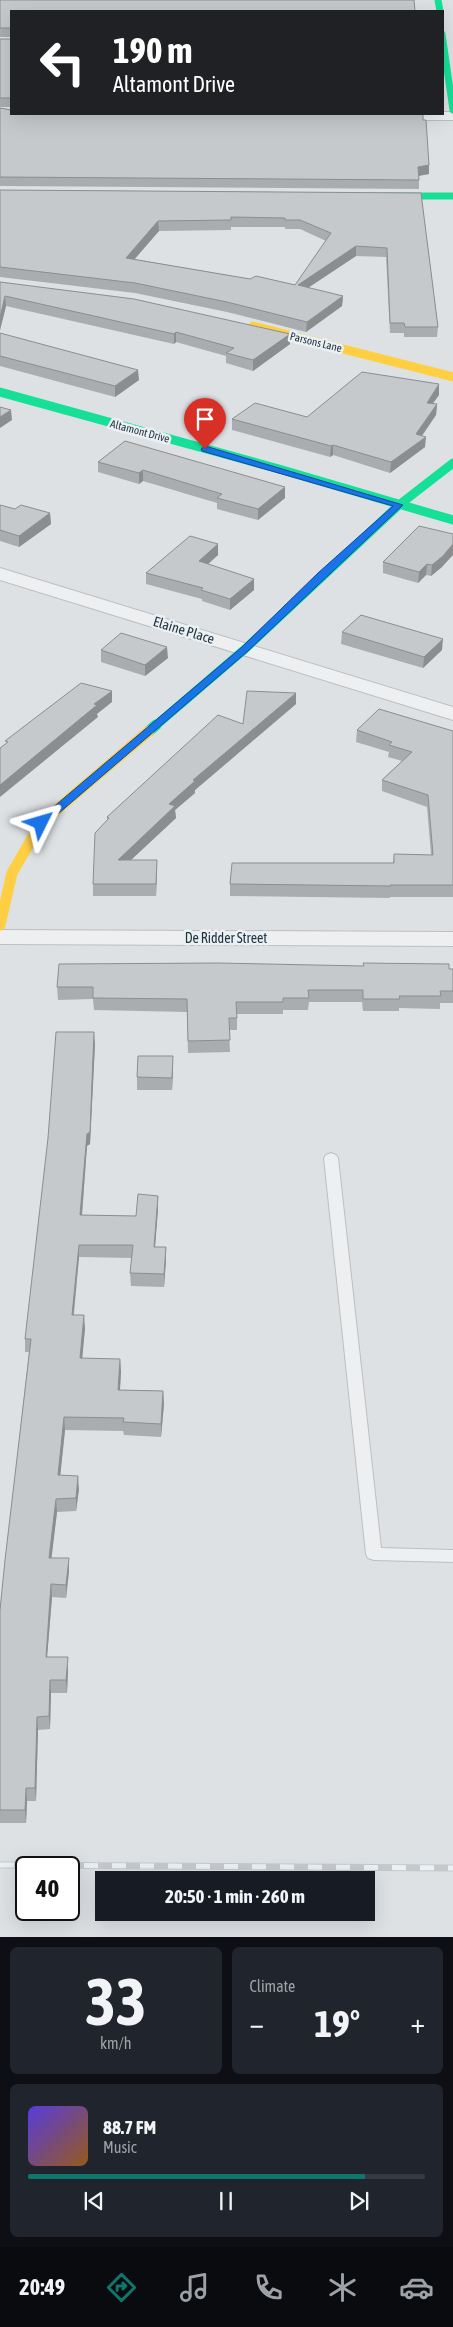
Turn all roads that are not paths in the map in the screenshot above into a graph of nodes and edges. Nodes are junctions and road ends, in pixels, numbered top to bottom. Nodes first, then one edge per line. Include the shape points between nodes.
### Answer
1 (444, 50) edge
2 (453, 109) edge
3 (375, 116) edge
4 (453, 116) edge
5 (374, 196) edge
6 (453, 196) edge
7 (246, 324) edge
8 (453, 377) edge
9 (0, 392) edge
10 (453, 463) edge
11 (399, 505) junction
12 (453, 520) edge
13 (0, 574) edge
14 (245, 649) junction
15 (453, 714) edge
16 (0, 925) edge
17 (0, 937) edge
18 (453, 939) edge
19 (331, 1158) dead end
20 (453, 1556) edge

1 - 2 street
3 - 4 street
5 - 6 street
7 - 8 street, Parsons Lane
9 - 11 street, Altamont Drive
10 - 11 street
11 - 12 street, Altamont Drive
11 - 14 street
13 - 14 street, Elaine Place
14 - 15 street, Elaine Place
14 - 16 street via 41,823 12,873
17 - 18 street, De Ridder Street
19 - 20 lane via 374,1554

